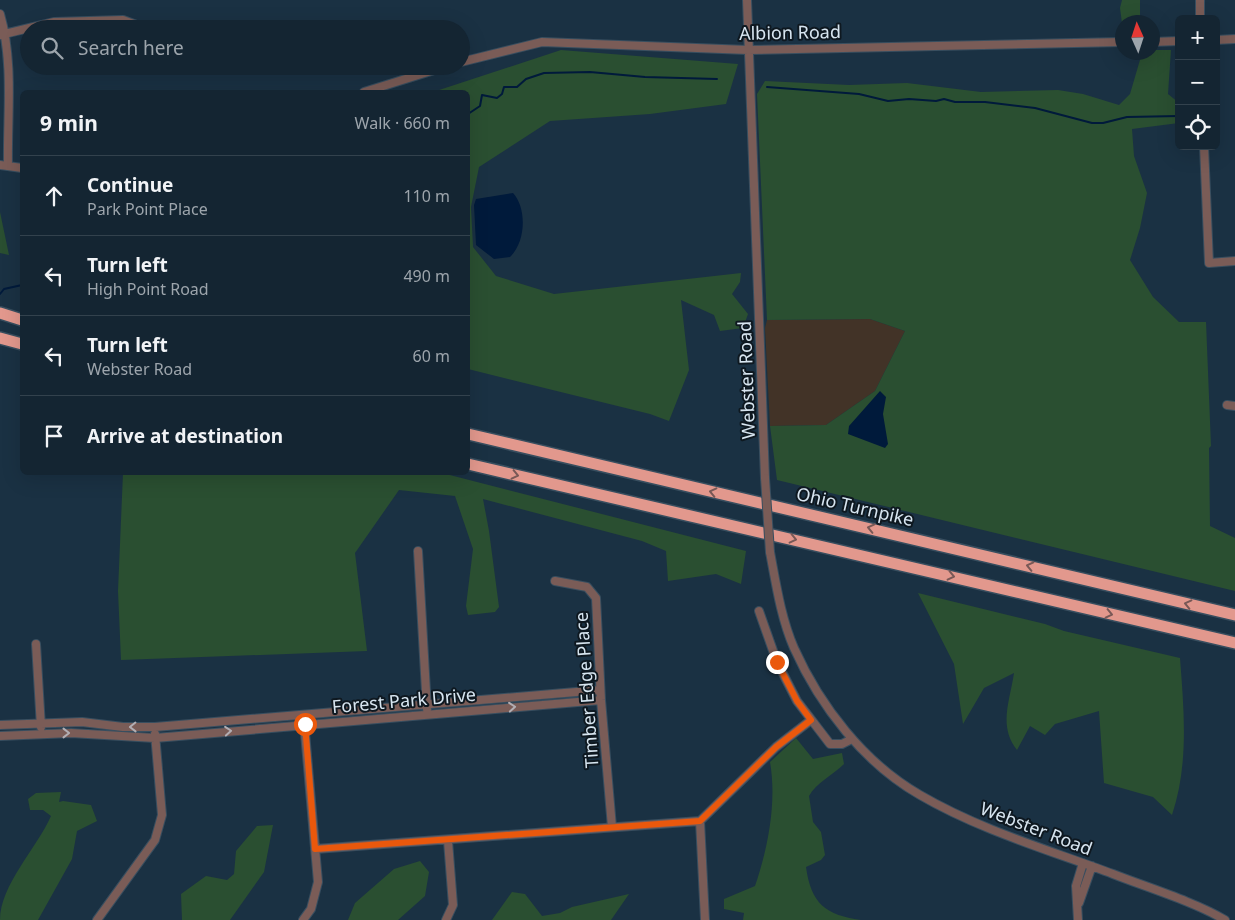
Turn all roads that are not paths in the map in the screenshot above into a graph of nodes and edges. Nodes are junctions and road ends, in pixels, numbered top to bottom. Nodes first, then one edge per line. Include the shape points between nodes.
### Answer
1 (747, 0) edge
2 (1200, 0) edge
3 (0, 14) edge
4 (1200, 15) edge
5 (20, 30) edge
6 (3, 34) edge
7 (1235, 39) edge
8 (1220, 40) edge
9 (1175, 41) edge
10 (1115, 42) edge
11 (1160, 42) edge
12 (748, 50) junction
13 (470, 60) edge
14 (418, 75) edge
15 (370, 90) edge
16 (1204, 150) edge
17 (4, 165) edge
18 (20, 168) edge
19 (1235, 261) edge
20 (0, 313) edge
21 (20, 319) edge
22 (0, 338) edge
23 (20, 343) edge
24 (470, 434) edge
25 (470, 464) edge
26 (418, 551) dead end
27 (555, 581) dead end
28 (759, 611) dead end
29 (1235, 615) edge
30 (36, 644) dead end
31 (1235, 644) edge
32 (600, 690) junction
33 (601, 700) junction
34 (426, 704) junction
35 (304, 714) junction
36 (428, 715) junction
37 (811, 720) junction
38 (41, 722) junction
39 (305, 724) junction
40 (0, 725) edge
41 (154, 727) junction
42 (42, 733) junction
43 (0, 736) edge
44 (155, 738) junction
45 (852, 739) junction
46 (700, 821) junction
47 (612, 827) junction
48 (448, 841) junction
49 (315, 849) junction
50 (1083, 863) junction
51 (1092, 866) junction
52 (1078, 907) junction
53 (97, 920) edge
54 (303, 920) edge
55 (446, 920) edge
56 (705, 920) edge
57 (1078, 920) edge
58 (1225, 920) edge

1 - 12 street, Webster Road
2 - 4 street
3 - 6 street
5 - 6 street
6 - 17 street via 9,77
7 - 8 street
9 - 11 street
10 - 12 street, Albion Road
12 - 13 street, Albion Road via 542,42
12 - 45 street, Webster Road, bridge via 770,552 783,615 794,646 809,677
14 - 15 street
16 - 19 street via 1209,263
17 - 18 street
20 - 21 highway
22 - 23 highway
29 -> 24 highway, Ohio Turnpike
25 -> 31 highway
26 - 34 street
27 - 32 street, Timber Edge Place via 587,587 596,598
28 - 37 street via 777,662
30 - 38 street
32 - 33 street, Timber Edge Place
32 - 34 street, Forest Park Drive
36 -> 33 street, Forest Park Drive
33 - 47 street, Timber Edge Place
34 - 35 street, Forest Park Drive
34 - 36 street
35 - 39 street
35 - 41 street, Forest Park Drive
36 - 39 street, Forest Park Drive
37 - 45 street via 830,744 842,744
37 - 46 street via 776,747
38 - 40 street, Forest Park Drive
41 -> 38 street, Forest Park Drive
38 - 42 street
44 -> 39 street, Forest Park Drive
39 - 49 street
41 - 44 street
42 - 43 street, Forest Park Drive
42 -> 44 street, Forest Park Drive
44 - 53 street via 162,815 156,840
45 - 50 street, Webster Road via 920,795 965,818
46 - 47 street
46 - 56 street
47 - 48 street
48 - 49 street
48 - 55 street via 453,905
49 - 54 street via 318,882 312,909
50 - 51 street, Webster Road
50 - 52 street via 1076,886
51 - 52 street
51 - 58 street, Webster Road
52 - 57 street

